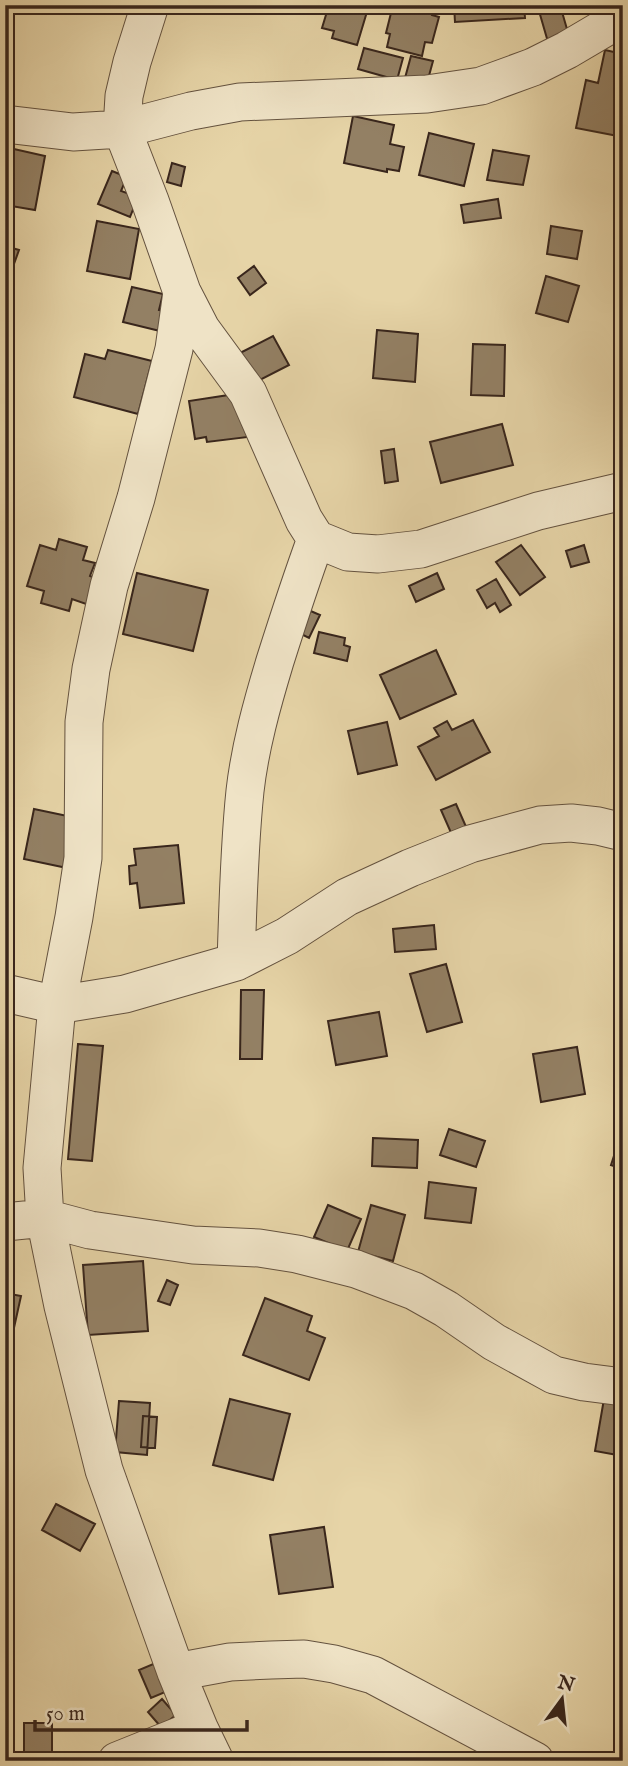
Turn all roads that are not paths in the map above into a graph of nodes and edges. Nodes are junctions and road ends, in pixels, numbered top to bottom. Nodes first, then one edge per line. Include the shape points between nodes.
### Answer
1 (150, 5) edge
2 (623, 17) edge
3 (5, 124) edge
4 (122, 129) junction
5 (181, 292) junction
6 (623, 491) edge
7 (316, 540) junction
8 (623, 832) edge
9 (236, 962) junction
10 (5, 993) edge
11 (57, 1005) junction
12 (45, 1218) junction
13 (5, 1222) edge
14 (623, 1387) edge
15 (176, 1672) junction
16 (199, 1728) junction
17 (117, 1761) edge
18 (215, 1761) edge
19 (535, 1761) edge

1 - 4 street via 124,96
2 - 4 street via 533,67 481,86 427,94 240,102
3 - 4 street via 73,132
4 - 5 street
5 - 7 street via 201,329 248,393
5 - 11 street via 171,363 109,586 91,669 85,722 83,858
6 - 7 street via 538,511 421,549 348,552
7 - 9 street via 261,708 250,760
8 - 9 street via 571,823 540,825 470,844 347,897
9 - 11 street via 125,994
10 - 11 street
11 - 12 street via 42,1168
12 - 13 street
12 - 14 street via 90,1230 193,1245 284,1252 356,1269 414,1291 554,1375
12 - 15 street via 104,1471
15 - 16 street
15 - 19 street via 230,1662 304,1659 334,1664 373,1675
16 - 17 street
16 - 18 street

